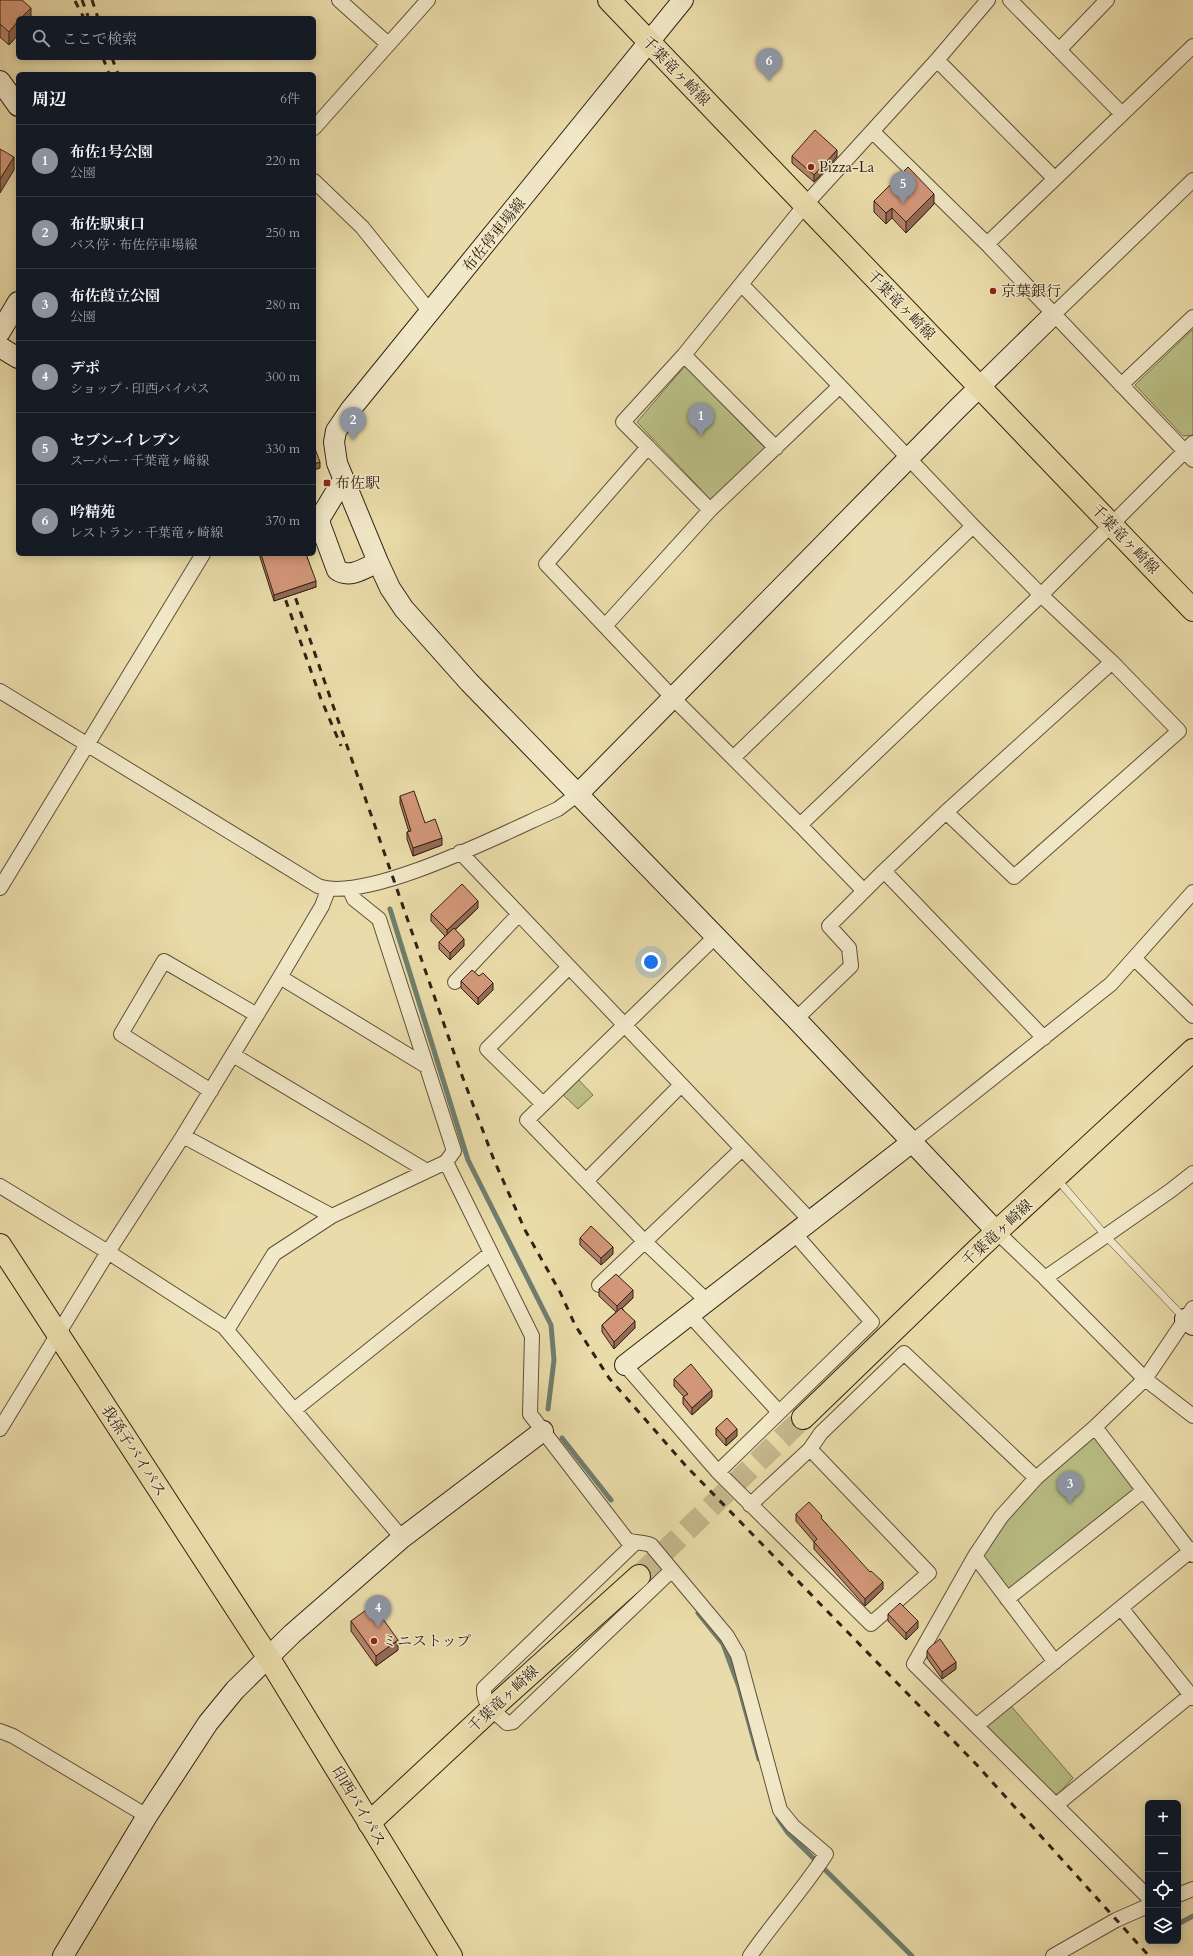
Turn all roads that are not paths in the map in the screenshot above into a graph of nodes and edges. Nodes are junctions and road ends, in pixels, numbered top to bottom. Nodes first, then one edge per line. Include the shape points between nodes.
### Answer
1 (339, 0) edge
2 (428, 0) edge
3 (609, 0) edge
4 (683, 0) edge
5 (988, 0) edge
6 (1010, 0) edge
7 (1107, 0) edge
8 (648, 43) junction
9 (388, 44) junction
10 (1193, 46) edge
11 (1059, 50) junction
12 (937, 60) junction
13 (0, 81) edge
14 (16, 103) edge
15 (1122, 114) junction
16 (316, 126) edge
17 (873, 132) junction
18 (1054, 178) junction
19 (1193, 180) edge
20 (316, 183) edge
21 (805, 206) junction
22 (987, 244) junction
23 (742, 285) junction
24 (16, 305) edge
25 (430, 313) junction
26 (1053, 315) junction
27 (1193, 317) edge
28 (0, 332) edge
29 (0, 347) edge
30 (684, 355) junction
31 (16, 357) edge
32 (1122, 385) junction
33 (840, 386) junction
34 (980, 386) junction
35 (648, 447) junction
36 (776, 448) junction
37 (1190, 452) edge
38 (909, 458) junction
39 (343, 480) junction
40 (710, 510) junction
41 (1112, 525) junction
42 (973, 526) junction
43 (202, 556) edge
44 (378, 562) junction
45 (1041, 595) junction
46 (1193, 610) edge
47 (605, 626) junction
48 (1112, 662) junction
49 (0, 691) edge
50 (673, 698) junction
51 (88, 744) junction
52 (733, 758) junction
53 (578, 794) junction
54 (946, 812) junction
55 (800, 825) junction
56 (460, 852) junction
57 (884, 871) junction
58 (0, 888) edge
59 (349, 888) junction
60 (328, 890) junction
61 (863, 890) junction
62 (1193, 892) edge
63 (519, 914) junction
64 (716, 936) junction
65 (1134, 958) junction
66 (569, 967) junction
67 (280, 977) junction
68 (455, 982) dead end
69 (257, 1015) junction
70 (1193, 1016) edge
71 (796, 1019) junction
72 (624, 1025) junction
73 (1044, 1038) junction
74 (1193, 1050) edge
75 (233, 1055) junction
76 (426, 1066) junction
77 (681, 1085) junction
78 (211, 1091) junction
79 (543, 1104) junction
80 (183, 1136) junction
81 (912, 1142) junction
82 (742, 1149) junction
83 (446, 1162) junction
84 (427, 1171) junction
85 (1193, 1173) edge
86 (1056, 1177) junction
87 (586, 1181) junction
88 (0, 1186) edge
89 (332, 1216) junction
90 (810, 1220) junction
91 (997, 1232) junction
92 (794, 1233) junction
93 (1106, 1236) junction
94 (645, 1242) junction
95 (0, 1244) edge
96 (108, 1252) junction
97 (491, 1253) junction
98 (1045, 1278) junction
99 (600, 1286) edge
100 (706, 1300) junction
101 (690, 1314) junction
102 (1190, 1317) edge
103 (227, 1330) junction
104 (57, 1334) junction
105 (624, 1365) joint
106 (1145, 1379) junction
107 (294, 1410) junction
108 (779, 1412) junction
109 (1193, 1416) edge
110 (803, 1418) tunnel mouth
111 (1095, 1427) junction
112 (0, 1428) edge
113 (543, 1431) junction
114 (810, 1449) junction
115 (718, 1472) junction
116 (1036, 1478) junction
117 (1143, 1491) junction
118 (750, 1505) junction
119 (402, 1538) junction
120 (635, 1543) junction
121 (1192, 1552) edge
122 (975, 1556) junction
123 (672, 1570) junction
124 (639, 1576) tunnel mouth
125 (1007, 1599) junction
126 (1121, 1608) junction
127 (268, 1657) junction
128 (1055, 1662) junction
129 (1192, 1697) edge
130 (492, 1709) junction
131 (976, 1726) junction
132 (0, 1731) edge
133 (1056, 1805) junction
134 (147, 1816) junction
135 (369, 1823) junction
136 (1193, 1889) edge
137 (1145, 1894) edge
138 (1181, 1894) edge
139 (1145, 1907) edge
140 (63, 1956) edge
141 (451, 1956) edge
142 (750, 1956) edge
143 (1053, 1956) edge

1 - 9 street
2 - 9 street
3 - 8 main road, 千葉竜ヶ崎線
4 - 8 street, 布佐停車場線
5 - 12 street
6 - 11 street
7 - 11 street
8 - 21 main road, 千葉竜ヶ崎線
8 - 25 street, 布佐停車場線
9 - 16 street
10 - 15 street
11 - 15 street
12 - 17 street
12 - 18 street
13 - 14 street
15 - 18 street
17 - 21 street
17 - 22 street
18 - 22 street
19 - 26 street
20 - 25 street via 362,227
21 - 23 street
21 - 34 main road, 千葉竜ヶ崎線
22 - 26 street
23 - 30 street
23 - 33 street
24 - 28 street
25 - 39 street, 布佐停車場線 via 336,431 335,451
26 - 32 street
26 - 34 street
27 - 32 street
29 - 31 street
30 - 35 street via 623,422
30 - 36 street
32 - 37 street
33 - 36 street
33 - 38 street
34 - 38 street
34 - 41 main road, 千葉竜ヶ崎線
35 - 40 street
35 - 47 street via 546,564
36 - 40 street
37 - 41 street
38 - 42 street
38 - 50 street
39 - 44 street, 布佐停車場線
39 - 44 street via 320,518 338,570 350,574
40 - 47 street
41 - 45 street
41 - 46 main road, 千葉竜ヶ崎線
42 - 45 street
42 - 52 street
43 - 51 street
44 - 53 street, 布佐停車場線 via 390,588 404,609
45 - 48 street
45 - 55 street
47 - 50 street
48 - 54 street
48 - 54 street via 1179,731 1014,878
49 - 51 street
50 - 52 street
50 - 53 street
51 - 58 street
51 - 60 street
52 - 55 street
53 - 56 street via 558,809
53 - 64 street, 布佐停車場線
54 - 57 street
55 - 61 street
56 - 59 street via 393,880
56 - 63 street
57 - 61 street
57 - 73 street
59 - 60 street
59 - 76 street via 354,899 379,919
60 - 67 street via 322,906
61 - 71 street via 829,926 849,948 851,966
62 - 65 street
63 - 66 street
63 - 68 street
64 - 71 street, 布佐停車場線
64 - 72 street
65 - 70 street
65 - 73 street via 1111,984
66 - 72 street
66 - 79 street via 487,1048
67 - 69 street
67 - 76 street
69 - 75 street
69 - 78 street via 164,961 121,1034
71 - 81 street, 布佐停車場線
72 - 77 street
72 - 79 street
73 - 81 street
74 - 86 main road, 千葉竜ヶ崎線
75 - 78 street
75 - 84 street
76 - 83 street via 454,1150
77 - 82 street
77 - 87 street
78 - 80 street
79 - 87 street via 527,1120
80 - 89 street
80 - 96 street
81 - 90 street
81 - 91 street, 布佐停車場線
82 - 90 street
82 - 94 street
83 - 84 street
83 - 97 street
84 - 89 street
85 - 93 street
86 - 91 main road, 千葉竜ヶ崎線
86 - 93 lane
87 - 94 street
88 - 96 street
89 - 103 street via 274,1254
90 - 92 street
91 - 98 street
91 - 110 main road, 千葉竜ヶ崎線
92 - 100 street
92 - 108 street via 872,1322
93 - 98 street
93 - 102 lane
94 - 99 street
94 - 100 street
95 - 104 main road, 我孫子バイパス
96 - 103 street
96 - 104 street
97 - 107 street
97 - 113 street via 532,1336 530,1414
98 - 106 street
100 - 101 street
101 - 105 street
101 - 108 street
102 - 106 street
103 - 107 street
104 - 112 street
104 - 127 main road, 我孫子バイパス
105 - 115 street
106 - 109 street
106 - 111 street
107 - 119 street
108 - 115 street
111 - 116 street
111 - 117 street
113 - 119 street
113 - 120 street via 627,1540
114 - 116 street via 821,1433 904,1354
114 - 118 street
114 - 118 street via 929,1573 872,1624
115 - 118 street
116 - 122 street via 1001,1517
117 - 121 street
117 - 125 street
119 - 127 street
120 - 123 street via 651,1545
120 - 130 street via 484,1688 484,1698
121 - 126 street
122 - 125 street
122 - 131 street via 914,1664
123 - 130 street via 513,1722 507,1723
123 - 142 street via 726,1636 738,1655 780,1810 793,1826 826,1854
124 - 130 main road, 千葉竜ヶ崎線
125 - 128 street
126 - 128 street
126 - 129 street
127 - 134 street via 235,1690 208,1723
127 - 135 main road, 印西バイパス
128 - 131 street
129 - 133 street
130 - 135 main road, 千葉竜ヶ崎線
131 - 133 street
132 - 134 street via 13,1736
133 - 137 street
134 - 140 street
135 - 141 main road, 印西バイパス
136 - 138 street
139 - 143 street via 1116,1920

